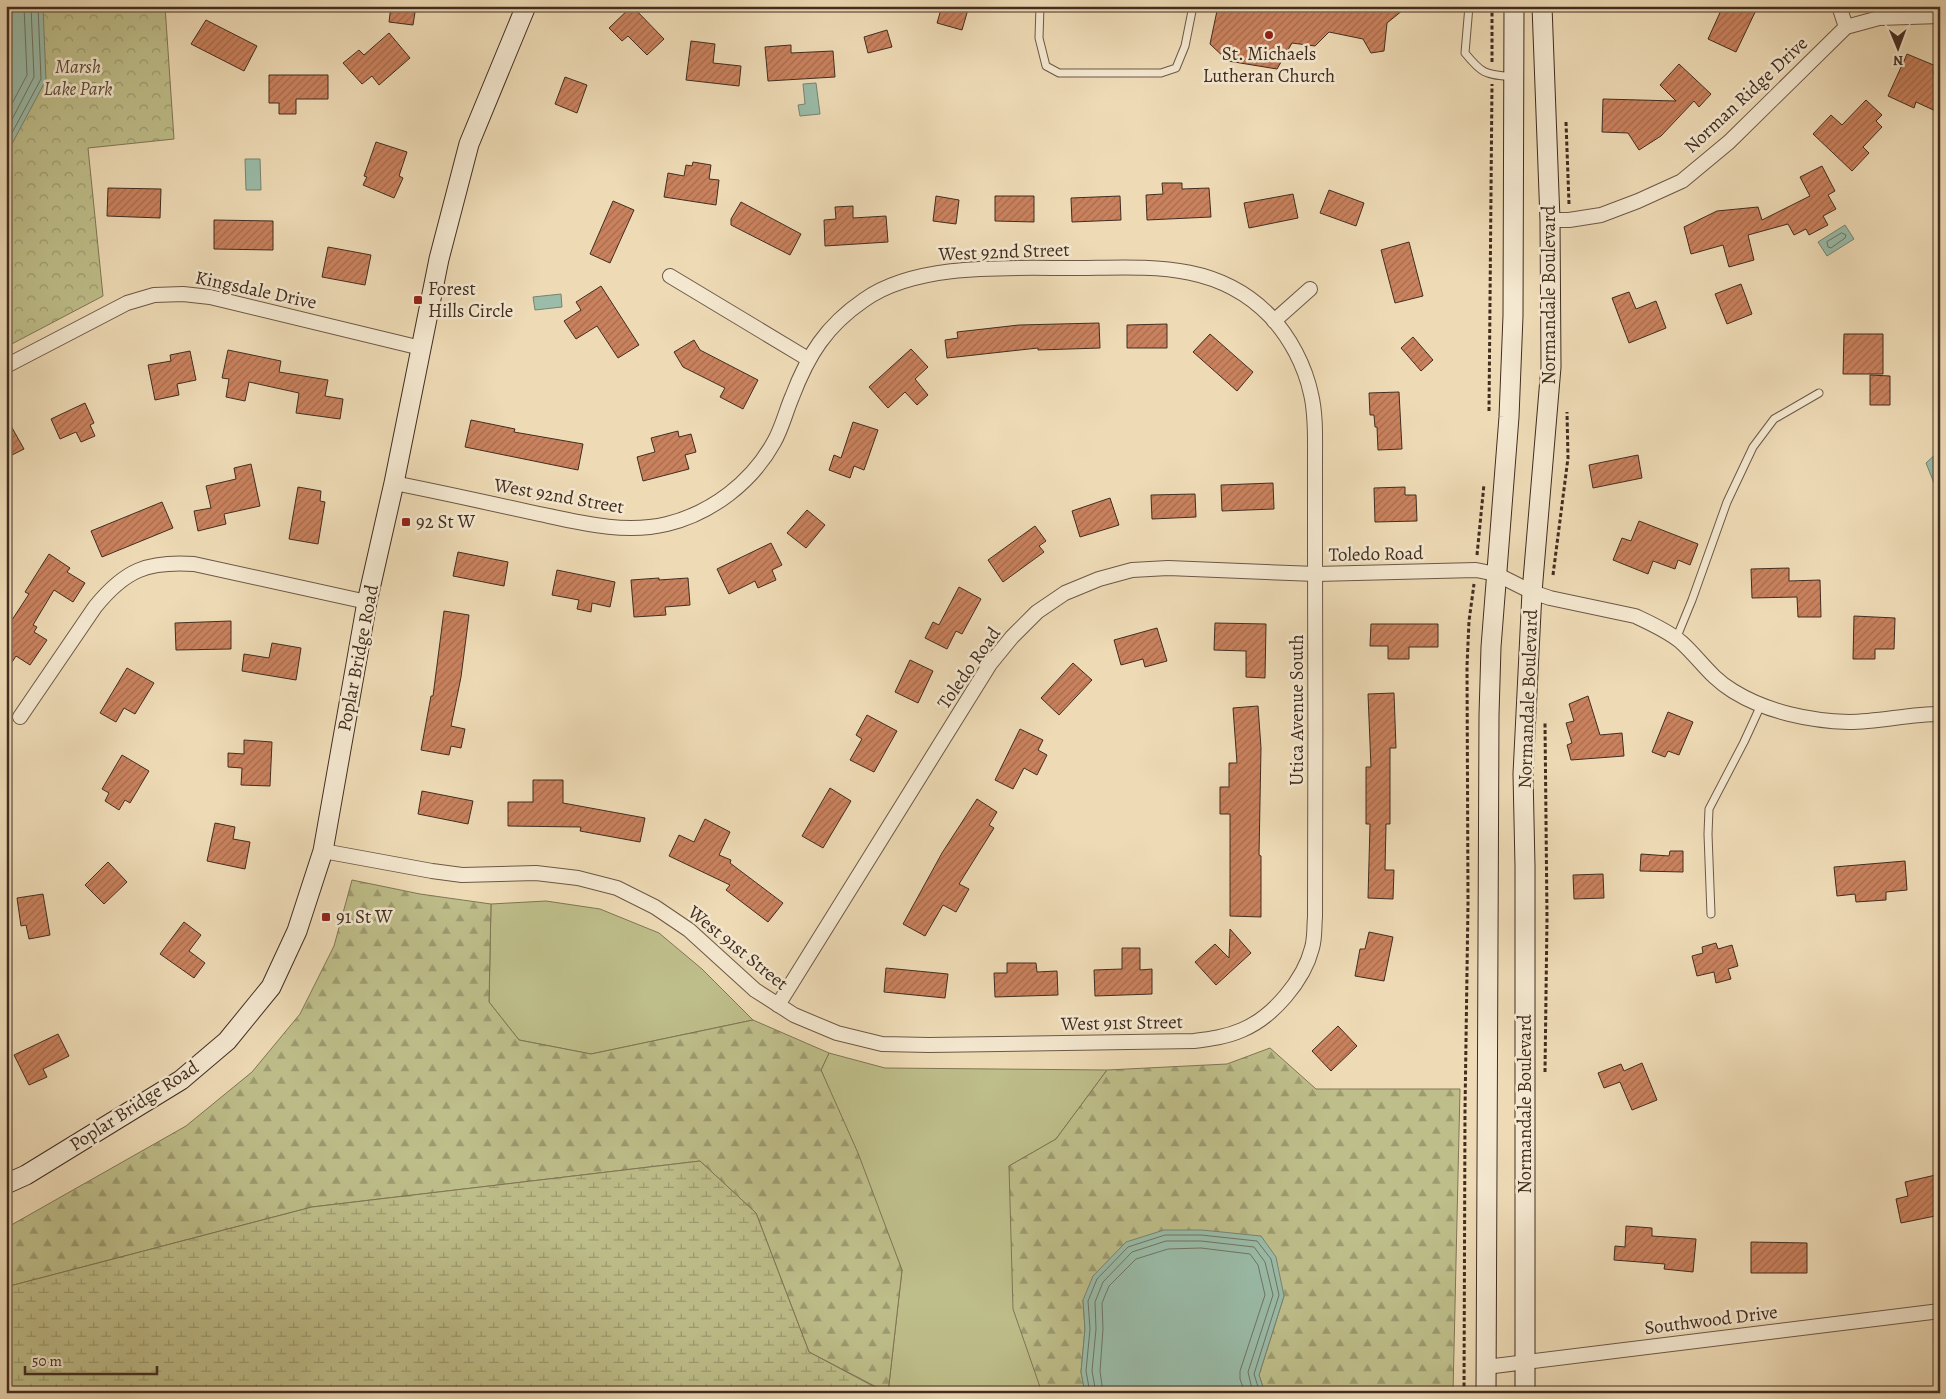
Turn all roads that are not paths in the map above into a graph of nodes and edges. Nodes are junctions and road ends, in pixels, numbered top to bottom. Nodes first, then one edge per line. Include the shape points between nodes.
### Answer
1 (526, 6) edge
2 (1040, 6) edge
3 (1193, 6) edge
4 (1469, 6) edge
5 (1514, 6) edge
6 (1542, 6) edge
7 (1839, 6) edge
8 (1940, 16) edge
9 (1846, 26) junction
10 (1514, 77) junction
11 (1550, 220) junction
12 (670, 276) dead end
13 (1310, 289) dead end
14 (1274, 321) junction
15 (421, 348) junction
16 (808, 358) junction
17 (6, 366) edge
18 (1819, 393) dead end
19 (394, 483) junction
20 (1316, 574) junction
21 (1496, 574) junction
22 (1532, 592) junction
23 (367, 602) junction
24 (1676, 639) junction
25 (1761, 705) junction
26 (1940, 714) edge
27 (20, 717) dead end
28 (322, 851) junction
29 (1711, 914) dead end
30 (778, 1005) junction
31 (1194, 1041) joint
32 (6, 1184) edge
33 (1940, 1311) edge
34 (1525, 1362) junction
35 (1486, 1367) junction
36 (1486, 1393) edge
37 (1525, 1393) edge

1 - 15 main road, Poplar Bridge Road via 468,144
2 - 3 lane via 1039,38 1046,66 1059,73 1161,73 1176,68 1186,46
4 - 10 lane via 1465,53 1479,70
5 - 10 main road, Normandale Boulevard
6 - 11 main road, Normandale Boulevard
7 - 9 street
8 - 9 street via 1879,18
9 - 11 street, Norman Ridge Drive via 1729,142 1682,181 1602,215
10 - 21 main road, Normandale Boulevard via 1509,417
11 - 22 main road, Normandale Boulevard via 1551,367
12 - 16 street
13 - 14 street
14 - 16 street, West 92nd Street via 1268,313 1214,278 1182,270 1150,267 962,270 903,281 864,299 839,321
14 - 20 street, Utica Avenue South via 1304,367 1312,398
15 - 17 street, Kingsdale Drive via 210,297 183,294 154,296 127,303
15 - 19 main road, Poplar Bridge Road
16 - 19 street, West 92nd Street via 776,440 755,470 730,494 700,513 666,524 633,529 597,526
18 - 24 lane via 1774,420 1752,447 1726,502
19 - 23 main road, Poplar Bridge Road
20 - 21 street, Toledo Road via 1476,570
20 - 30 street, Toledo Road via 1168,568 1132,570 1074,590 1037,612 990,664
20 - 31 street, Utica Avenue South via 1315,917 1312,947 1300,976 1283,1000 1264,1017 1243,1030 1219,1038
21 - 22 street, Toledo Road
21 - 35 main road, Normandale Boulevard via 1489,715
22 - 24 street via 1634,616
22 - 34 main road, Normandale Boulevard via 1523,774
23 - 27 street via 194,564 170,562 147,566 126,576 109,590
23 - 28 main road, Poplar Bridge Road
24 - 25 street via 1709,673 1733,691
25 - 26 street via 1809,719 1850,722
25 - 29 lane via 1709,809
28 - 30 street, West 91st Street via 462,875 536,873 578,878 617,888 655,907 689,930 755,990
28 - 32 main road, Poplar Bridge Road via 297,931 271,988 227,1041 181,1080
30 - 31 street, West 91st Street via 837,1034 882,1044
33 - 34 street, Southwood Drive
34 - 35 street, Southwood Drive
34 - 37 main road, Normandale Boulevard
35 - 36 main road, Normandale Boulevard

